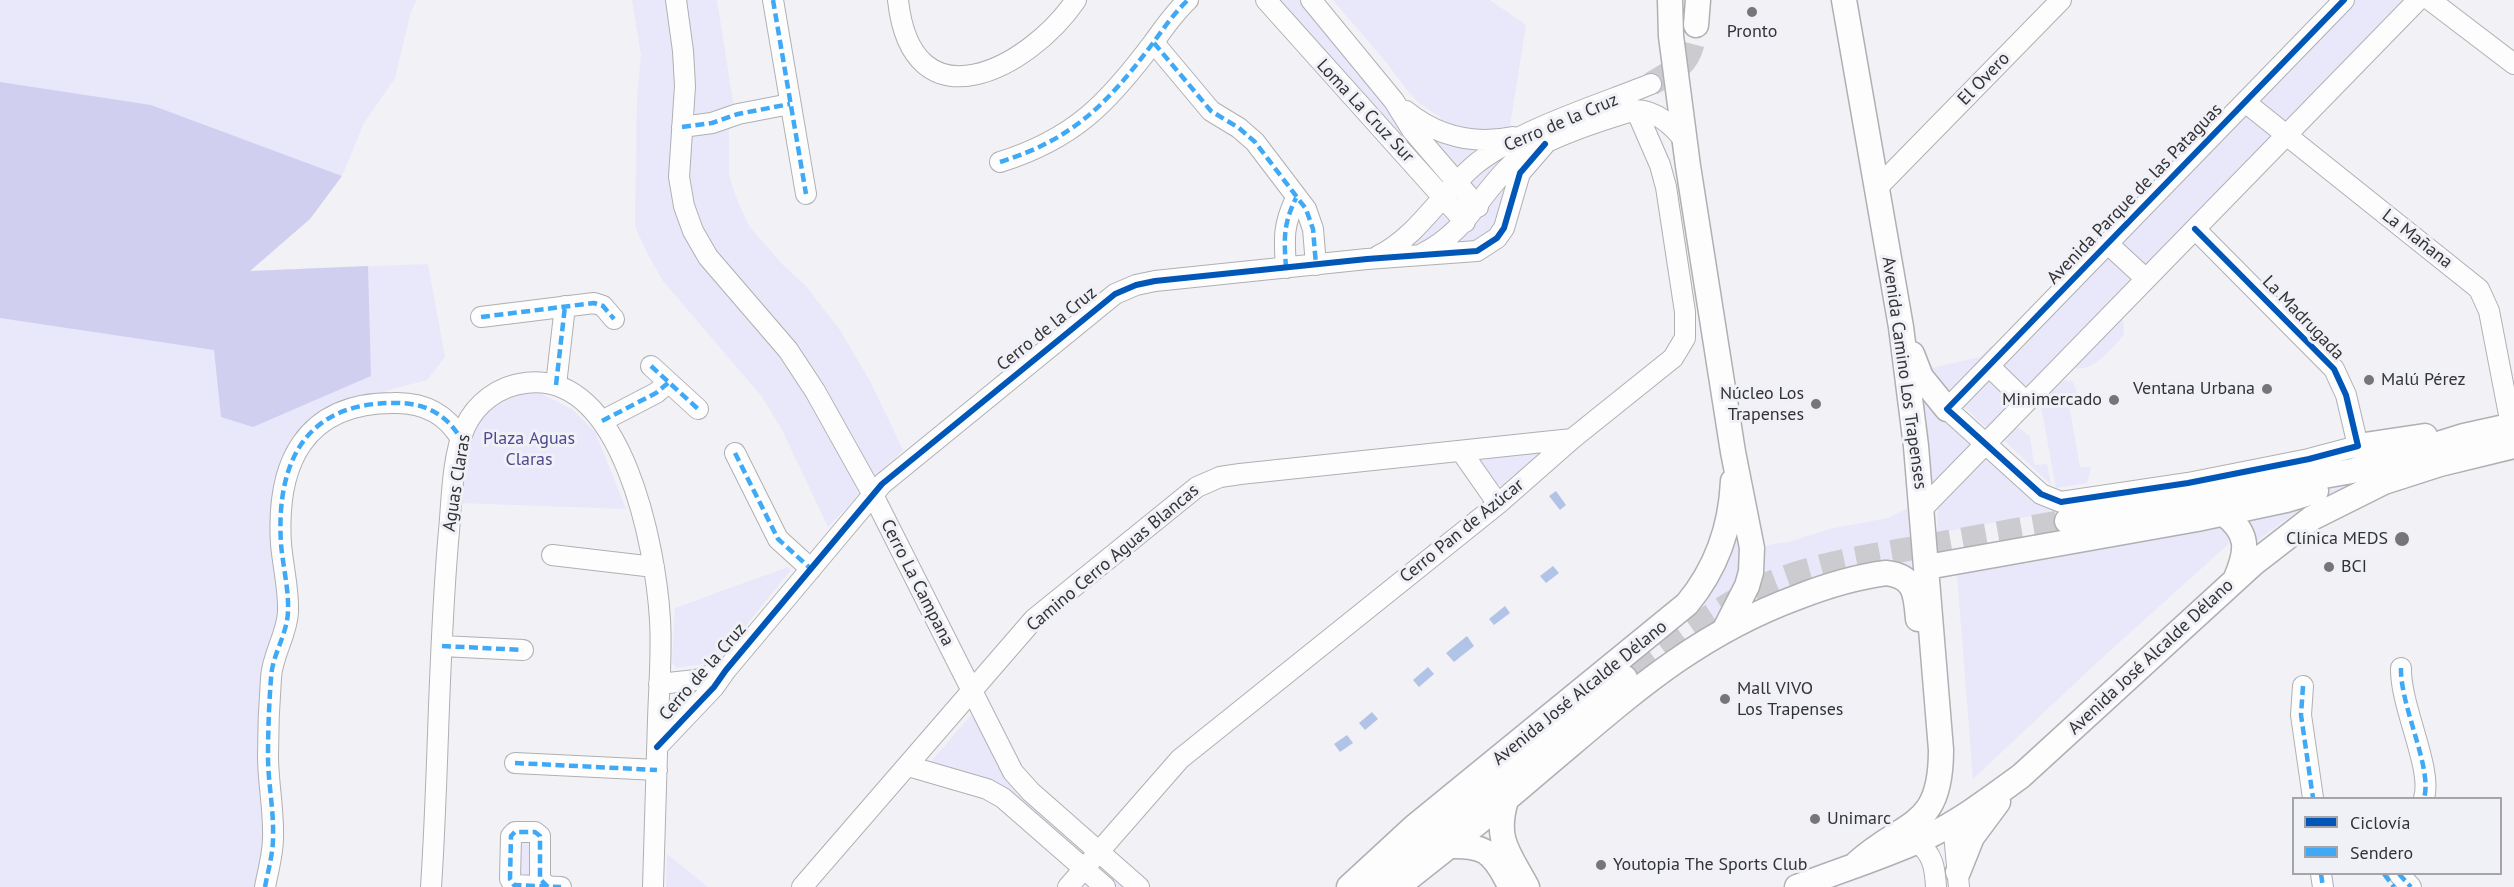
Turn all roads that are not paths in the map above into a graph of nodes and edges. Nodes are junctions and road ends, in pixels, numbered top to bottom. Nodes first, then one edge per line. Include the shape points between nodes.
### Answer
1 (676, 0) edge
2 (773, 0) edge
3 (898, 0) edge
4 (1076, 0) edge
5 (1188, 0) edge
6 (1266, 0) edge
7 (1311, 0) edge
8 (1671, 0) edge
9 (1698, 0) edge
10 (1844, 0) edge
11 (2061, 0) edge
12 (2344, 0) edge
13 (2418, 0) edge
14 (2430, 0) edge
15 (1696, 25) tunnel mouth
16 (1154, 43) junction
17 (2514, 64) edge
18 (1652, 84) tunnel mouth
19 (1394, 101) junction
20 (2245, 102) junction
21 (790, 104) junction
22 (1636, 110) junction
23 (682, 127) junction
24 (2285, 136) junction
25 (1538, 138) junction
26 (1685, 141) junction
27 (1871, 153) junction
28 (1906, 158) junction
29 (1000, 162) dead end
30 (1456, 182) junction
31 (1877, 188) junction
32 (806, 194) dead end
33 (1442, 195) junction
34 (1296, 198) junction
35 (1478, 207) junction
36 (1465, 222) junction
37 (2195, 229) junction
38 (2108, 243) junction
39 (1419, 256) junction
40 (1367, 259) junction
41 (1316, 265) junction
42 (1287, 268) junction
43 (2146, 279) junction
44 (565, 306) junction
45 (481, 317) dead end
46 (614, 319) dead end
47 (1900, 327) junction
48 (651, 366) dead end
49 (1989, 366) junction
50 (668, 383) junction
51 (556, 385) junction
52 (2026, 402) junction
53 (1947, 408) junction
54 (698, 409) dead end
55 (602, 421) junction
56 (2513, 432) edge
57 (2464, 436) junction
58 (461, 439) junction
59 (1572, 440) junction
60 (1987, 443) junction
61 (2358, 446) junction
62 (1461, 451) junction
63 (1733, 452) junction
64 (735, 453) dead end
65 (2352, 471) junction
66 (872, 493) junction
67 (1498, 504) junction
68 (1923, 508) junction
69 (2224, 514) junction
70 (2067, 521) tunnel mouth
71 (552, 555) dead end
72 (654, 567) junction
73 (1927, 567) junction
74 (811, 569) junction
75 (2236, 580) junction
76 (1725, 629) junction
77 (442, 646) junction
78 (523, 650) dead end
79 (2401, 668) dead end
80 (726, 670) junction
81 (1634, 671) tunnel mouth
82 (659, 684) junction
83 (2303, 686) dead end
84 (972, 691) junction
85 (1938, 705) junction
86 (657, 747) junction
87 (1941, 750) junction
88 (515, 763) dead end
89 (908, 766) junction
90 (657, 771) junction
91 (2021, 776) junction
92 (2313, 797) edge
93 (2424, 797) edge
94 (1506, 800) junction
95 (1953, 823) junction
96 (1917, 842) junction
97 (1450, 846) junction
98 (1100, 852) junction
99 (1857, 863) junction
100 (1084, 869) junction
101 (2401, 875) edge
102 (1958, 879) edge
103 (265, 887) edge
104 (431, 887) edge
105 (548, 887) edge
106 (561, 887) edge
107 (653, 887) edge
108 (802, 887) edge
109 (1068, 887) edge
110 (1105, 887) edge
111 (1139, 887) edge
112 (1349, 887) edge
113 (1376, 887) edge
114 (1397, 887) edge
115 (1511, 887) edge
116 (1527, 887) edge
117 (1797, 887) edge
118 (1936, 887) edge
119 (2411, 887) edge

1 - 23 street, Cerro La Campana via 684,70
2 - 21 street
3 - 4 street via 902,26 914,52 937,72 956,76 980,74 1027,51 1056,26
5 - 16 street
6 - 33 street, Loma La Cruz Sur
7 - 19 street, Loma La Cruz Sur
8 - 26 main road via 1671,36
9 - 15 main road
10 - 27 main road, Avenida Camino Los Trapenses
11 - 28 street, El Overo
12 - 20 street, Avenida Parque de las Pataguas
13 - 24 street
14 - 17 street
16 - 29 street via 1088,118 1038,149
16 - 34 street via 1211,111 1255,142
18 - 25 street, Cerro de la Cruz
19 - 25 street, Loma La Cruz Sur via 1419,122 1447,135 1477,141
19 - 30 street, Loma La Cruz Sur via 1412,130
20 - 24 street, La Mañana
20 - 38 street, Avenida Parque de las Pataguas
21 - 23 street
21 - 32 street
22 - 25 street, Cerro de la Cruz
22 - 26 street, Cerro de la Cruz via 1645,110 1666,122
22 - 59 street, Cerro Pan de Azúcar via 1666,186 1685,312 1685,338 1673,358
23 - 66 street, Cerro La Campana via 679,177 693,231 718,270 788,350
24 - 37 street
24 - 56 street, La Mañana via 2479,289 2489,311
25 - 30 street, Cerro de la Cruz via 1478,162
25 - 35 street, Cerro de la Cruz
25 - 39 street, Cerro de la Cruz via 1497,238 1477,251
26 - 63 main road
27 - 28 street via 1891,163
27 - 31 main road, Avenida Camino Los Trapenses
28 - 31 street, El Overo
30 - 33 street, Cerro de la Cruz
30 - 35 street, Loma La Cruz Sur
31 - 47 main road, Avenida Camino Los Trapenses
33 - 36 street, Loma La Cruz Sur
33 - 40 street, Cerro de la Cruz via 1402,241
34 - 41 street via 1310,219
34 - 42 street via 1284,233
35 - 36 street, Cerro de la Cruz
36 - 39 street, Cerro de la Cruz
37 - 43 street
37 - 61 street, La Madrugada via 2334,369 2346,395
38 - 43 street
38 - 49 street, Avenida Parque de las Pataguas
39 - 40 street, Cerro de la Cruz
40 - 41 street, Cerro de la Cruz
41 - 42 street, Cerro de la Cruz
42 - 66 street, Cerro de la Cruz via 1146,283 1115,294
43 - 52 street
44 - 45 street
44 - 46 street via 597,303
44 - 51 street
47 - 53 main road via 1921,377
47 - 68 main road, Avenida Camino Los Trapenses
48 - 50 street
49 - 52 street
49 - 53 street, Avenida Parque de las Pataguas
50 - 54 street
50 - 55 street
51 - 55 street, Aguas Claras via 587,402
51 - 58 street, Aguas Claras via 528,382 505,387 477,408
52 - 60 street
53 - 60 street
55 - 72 street, Aguas Claras via 633,489
56 - 57 main road
56 - 75 main road, Avenida José Alcalde Délano via 2357,494 2294,531
57 - 61 main road via 2426,436
57 - 65 main road
58 - 77 street, Aguas Claras via 446,564
58 - 103 street via 453,425 427,406 381,403 317,424 295,454 281,503 288,612 271,676 268,756 273,840
59 - 62 street, Camino Cerro Aguas Blancas
59 - 67 street, Cerro Pan de Azúcar
60 - 61 street via 2041,494 2068,502 2188,483
60 - 68 street
62 - 67 street
62 - 84 street, Camino Cerro Aguas Blancas via 1240,474 1208,481 1034,619
63 - 76 main road via 1752,548 1751,572
63 - 112 main road, Avenida José Alcalde Délano via 1732,496 1724,536 1703,583 1687,604 1414,827
64 - 74 street via 774,533
65 - 69 main road via 2314,492
65 - 70 main road
66 - 74 street, Cerro de la Cruz
66 - 84 street, Cerro La Campana
67 - 98 street, Cerro Pan de Azúcar via 1180,759
68 - 73 main road, Avenida Camino Los Trapenses
69 - 73 main road
69 - 75 main road via 2238,527 2245,542
71 - 72 street
72 - 82 street, Aguas Claras via 660,621
73 - 85 main road, Avenida Camino Los Trapenses
74 - 80 street, Cerro de la Cruz
75 - 91 main road, Avenida José Alcalde Délano
76 - 85 main road via 1823,587 1875,574 1896,574 1909,582 1914,592 1924,668
76 - 94 main road via 1654,675
77 - 78 street
77 - 104 street, Aguas Claras
79 - 93 street via 2402,691 2426,781
80 - 82 street, Cerro de la Cruz via 696,680
80 - 86 street, Cerro de la Cruz
81 - 113 main road, Avenida José Alcalde Délano via 1417,848
82 - 86 street, Aguas Claras
83 - 92 street via 2301,715
84 - 89 street, Camino Cerro Aguas Blancas
84 - 98 street, Cerro La Campana via 1013,772 1030,792
85 - 87 main road, Avenida Camino Los Trapenses
86 - 90 street, Aguas Claras
87 - 95 main road, Avenida Camino Los Trapenses
87 - 99 main road, Avenida Camino Los Trapenses via 1939,787 1928,810
88 - 90 street
89 - 100 street via 987,789 1003,798
89 - 108 street, Camino Cerro Aguas Blancas
90 - 107 street, Aguas Claras
91 - 95 main road, Avenida José Alcalde Délano
91 - 102 main road via 1981,823 1963,855
94 - 97 main road
94 - 116 main road via 1500,827 1502,839
95 - 96 main road, Avenida José Alcalde Délano
95 - 102 street
96 - 99 main road, Avenida José Alcalde Délano
96 - 118 street via 1932,859
97 - 114 main road
97 - 115 main road via 1466,846 1492,855
98 - 100 street, Cerro Pan de Azúcar
98 - 111 street, Cerro La Campana
99 - 117 main road, Avenida José Alcalde Délano
100 - 109 street, Cerro Pan de Azúcar
100 - 110 street
101 - 119 street
105 - 106 street

